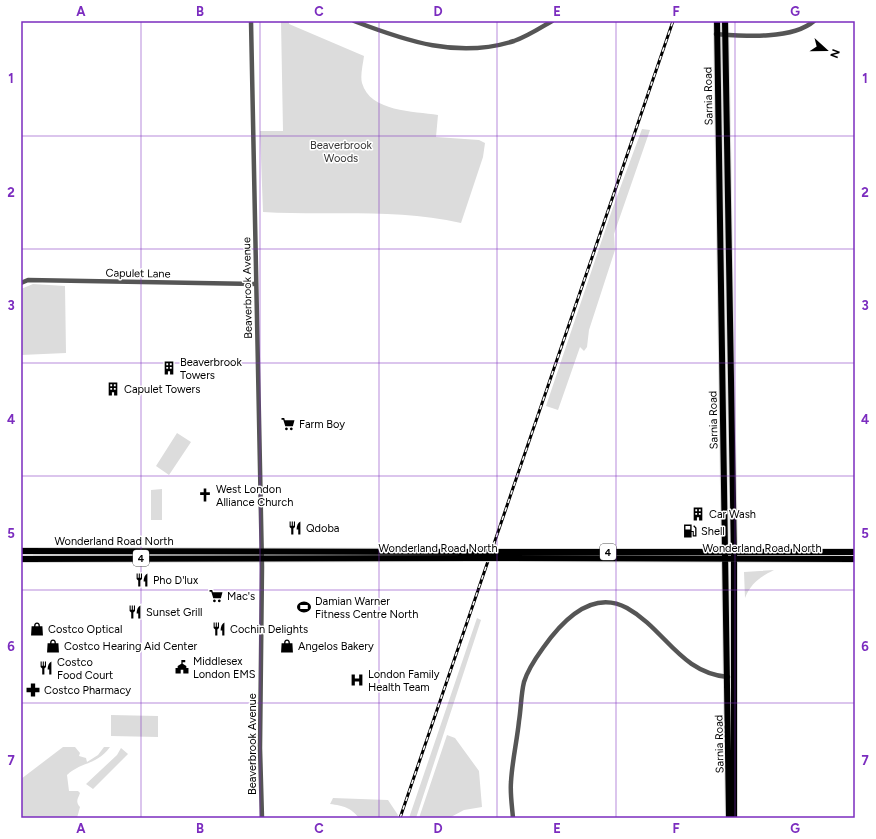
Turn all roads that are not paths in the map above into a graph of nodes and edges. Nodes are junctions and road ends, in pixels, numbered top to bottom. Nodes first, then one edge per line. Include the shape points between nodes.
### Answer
1 (251, 21) edge
2 (354, 21) edge
3 (552, 21) edge
4 (717, 21) edge
5 (725, 21) edge
6 (814, 21) edge
7 (716, 34) junction
8 (725, 34) junction
9 (21, 284) edge
10 (256, 284) junction
11 (21, 551) edge
12 (261, 551) junction
13 (727, 551) junction
14 (734, 551) junction
15 (855, 552) edge
16 (475, 555) junction
17 (510, 555) junction
18 (21, 558) edge
19 (261, 558) junction
20 (726, 558) junction
21 (734, 558) junction
22 (855, 559) edge
23 (728, 677) junction
24 (262, 818) edge
25 (513, 818) edge
26 (730, 818) edge
27 (734, 818) edge

1 - 10 street, Beaverbrook Avenue
2 - 3 street via 420,44 467,49 514,41
4 - 7 main road, Sarnia Road
5 - 8 main road, Sarnia Road
6 - 8 street via 800,30 786,33
7 - 8 street
7 - 13 main road, Sarnia Road
8 - 14 main road, Sarnia Road
9 - 10 street, Capulet Lane via 28,280
10 - 12 street, Beaverbrook Avenue
11 - 12 main road, Wonderland Road North / 4
12 - 16 main road, Wonderland Road North / 4
12 - 19 street, Beaverbrook Avenue
13 - 14 main road, Wonderland Road North / 4
13 - 17 main road, Wonderland Road North / 4
13 - 20 main road, Sarnia Road
14 - 15 main road, Wonderland Road North / 4
14 - 21 main road, Sarnia Road
16 - 17 main road, Wonderland Road North / 4, bridge
16 - 19 main road, Wonderland Road North / 4
17 - 20 main road, Wonderland Road North / 4
18 - 19 main road, Wonderland Road North / 4
19 - 24 street, Beaverbrook Avenue
20 - 21 main road, Wonderland Road North / 4
20 - 23 main road, Sarnia Road
21 - 22 main road, Wonderland Road North / 4
21 - 27 main road, Sarnia Road
23 - 25 street via 713,676 697,670 644,621 619,604 596,604 570,616 529,667 524,683 511,782
23 - 26 main road, Sarnia Road

